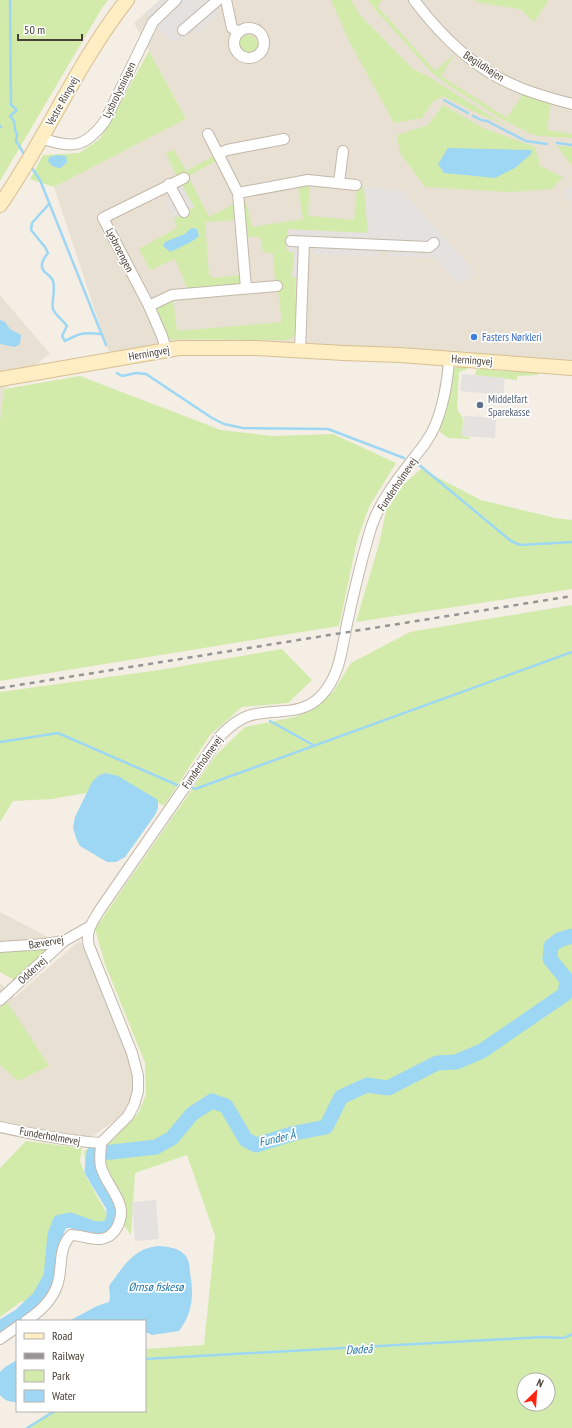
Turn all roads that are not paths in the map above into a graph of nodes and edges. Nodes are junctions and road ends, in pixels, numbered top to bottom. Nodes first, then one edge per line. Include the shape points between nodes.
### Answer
1 (127, 0) edge
2 (176, 0) edge
3 (218, 0) edge
4 (226, 0) edge
5 (414, 0) edge
6 (184, 30) dead end
7 (239, 32) dead end
8 (572, 104) edge
9 (208, 134) dead end
10 (41, 138) junction
11 (284, 139) dead end
12 (343, 151) dead end
13 (218, 154) junction
14 (184, 178) dead end
15 (339, 183) junction
16 (169, 184) junction
17 (356, 185) dead end
18 (238, 193) junction
19 (0, 204) edge
20 (184, 212) dead end
21 (291, 241) dead end
22 (304, 242) junction
23 (434, 243) dead end
24 (277, 286) dead end
25 (246, 288) junction
26 (149, 306) junction
27 (166, 349) junction
28 (300, 350) junction
29 (449, 358) junction
30 (572, 368) edge
31 (0, 379) edge
32 (89, 927) junction
33 (64, 941) junction
34 (0, 947) edge
35 (0, 1000) edge
36 (0, 1127) edge
37 (101, 1143) junction
38 (27, 1320) edge
39 (16, 1328) edge
40 (0, 1339) edge

1 - 10 street, Vestre Ringvej via 109,22
2 - 10 street, Lysbrolysningen via 153,22 105,121 97,132 86,141 73,145 59,144
3 - 6 street
4 - 7 street via 232,28
5 - 8 street, Bøgildhøjen via 428,20 456,48 484,68 515,86
9 - 13 street
10 - 19 street, Vestre Ringvej
11 - 13 street
12 - 15 street
13 - 18 street
14 - 16 street, Lysbroengen
15 - 17 street
15 - 18 street via 308,180
16 - 20 street
16 - 26 street, Lysbroengen via 103,218
18 - 25 street
21 - 22 street
22 - 23 street via 429,247
22 - 28 street
24 - 25 street
25 - 26 street via 172,295
26 - 27 street, Lysbroengen
27 - 28 street, Herningvej
27 - 31 street, Herningvej
28 - 29 street, Herningvej
29 - 30 street, Herningvej
29 - 32 street, Funderholmevej via 442,405 431,435 383,501 372,524 340,660 330,684 319,698 306,706 293,711 250,716 234,723 221,734
32 - 33 street, Bævervej
32 - 37 street via 89,946 132,1053 138,1076 138,1091 128,1116
33 - 34 street, Bævervej
33 - 35 street, Oddervej
36 - 37 street, Funderholmevej via 80,1142
37 - 38 street via 101,1167 121,1208 121,1220 108,1237 100,1239 71,1235 66,1240 59,1280 53,1295
39 - 40 street

